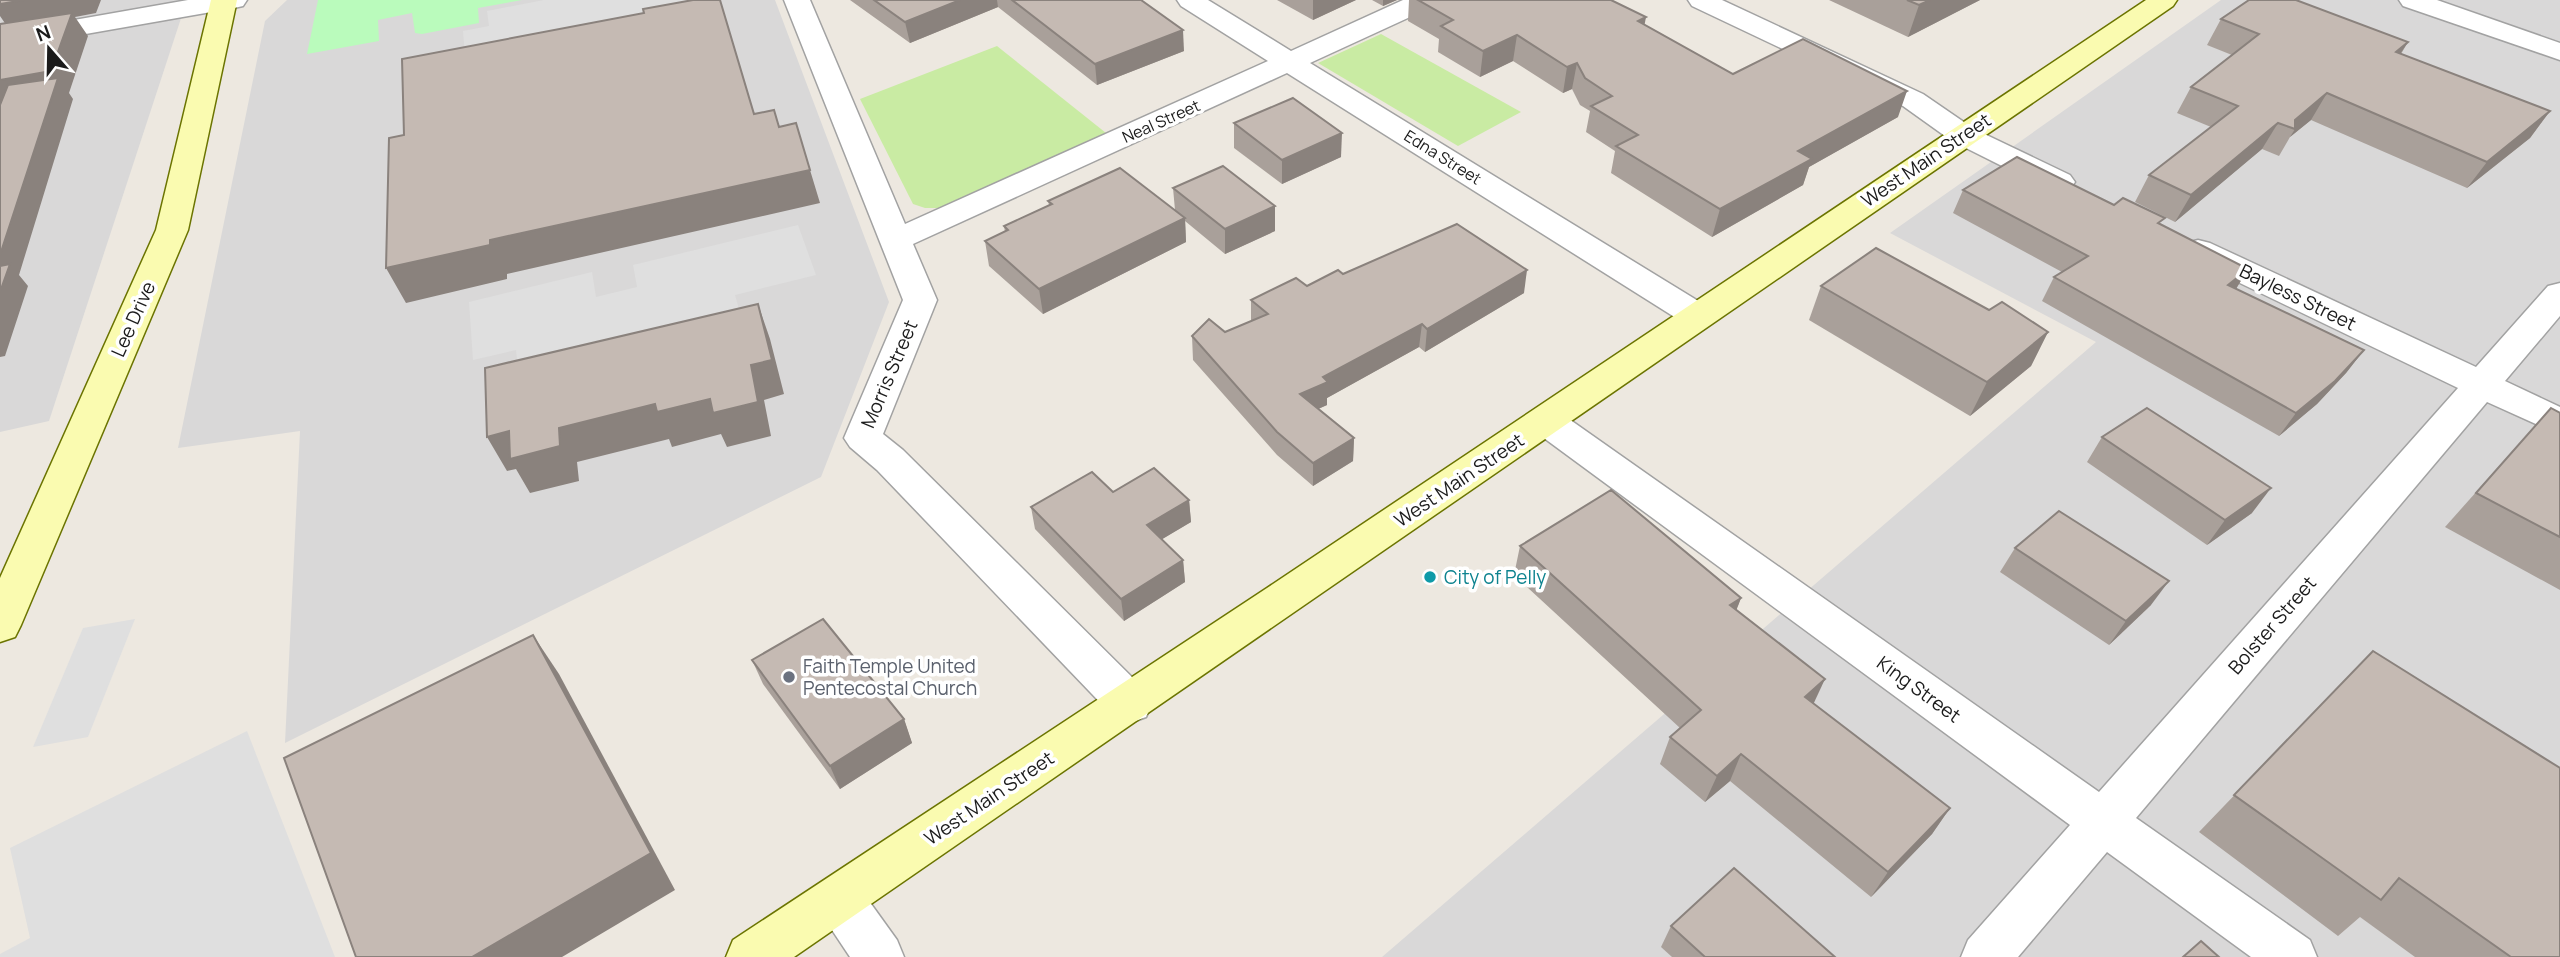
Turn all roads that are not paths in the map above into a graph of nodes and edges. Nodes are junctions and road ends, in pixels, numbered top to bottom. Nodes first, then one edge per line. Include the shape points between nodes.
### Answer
1 (797, 0) edge
2 (1190, 0) edge
3 (1425, 0) edge
4 (1701, 0) edge
5 (2164, 0) edge
6 (2412, 0) edge
7 (227, 1) edge
8 (0, 41) edge
9 (2560, 52) edge
10 (1290, 63) junction
11 (1963, 135) junction
12 (2085, 194) edge
13 (2169, 235) edge
14 (896, 240) junction
15 (2560, 294) edge
16 (1696, 315) junction
17 (2481, 385) junction
18 (1546, 421) junction
19 (2560, 422) edge
20 (0, 625) edge
21 (1130, 705) junction
22 (2102, 820) junction
23 (839, 899) junction
24 (751, 957) edge
25 (879, 957) edge
26 (1986, 957) edge
27 (2292, 957) edge

1 - 14 street, Morris Street
2 - 10 street, Edna Street
3 - 10 street, Neal Street
4 - 11 street via 1913,100
5 - 11 main road, West Main Street
6 - 9 street
7 - 8 street
7 - 20 main road, Lee Drive via 172,230
10 - 14 street, Neal Street
10 - 16 street, Edna Street
11 - 12 street
11 - 16 main road, West Main Street
13 - 17 street, Bayless Street
14 - 21 street, Morris Street via 920,300 863,438 890,460
15 - 17 street, Bolster Street
16 - 18 main road, West Main Street
17 - 19 street, Bayless Street
17 - 22 street, Bolster Street
18 - 21 main road, West Main Street
18 - 22 street, King Street
21 - 23 main road, West Main Street
22 - 26 street, Bolster Street
22 - 27 street, King Street
23 - 24 main road, West Main Street
23 - 25 street

